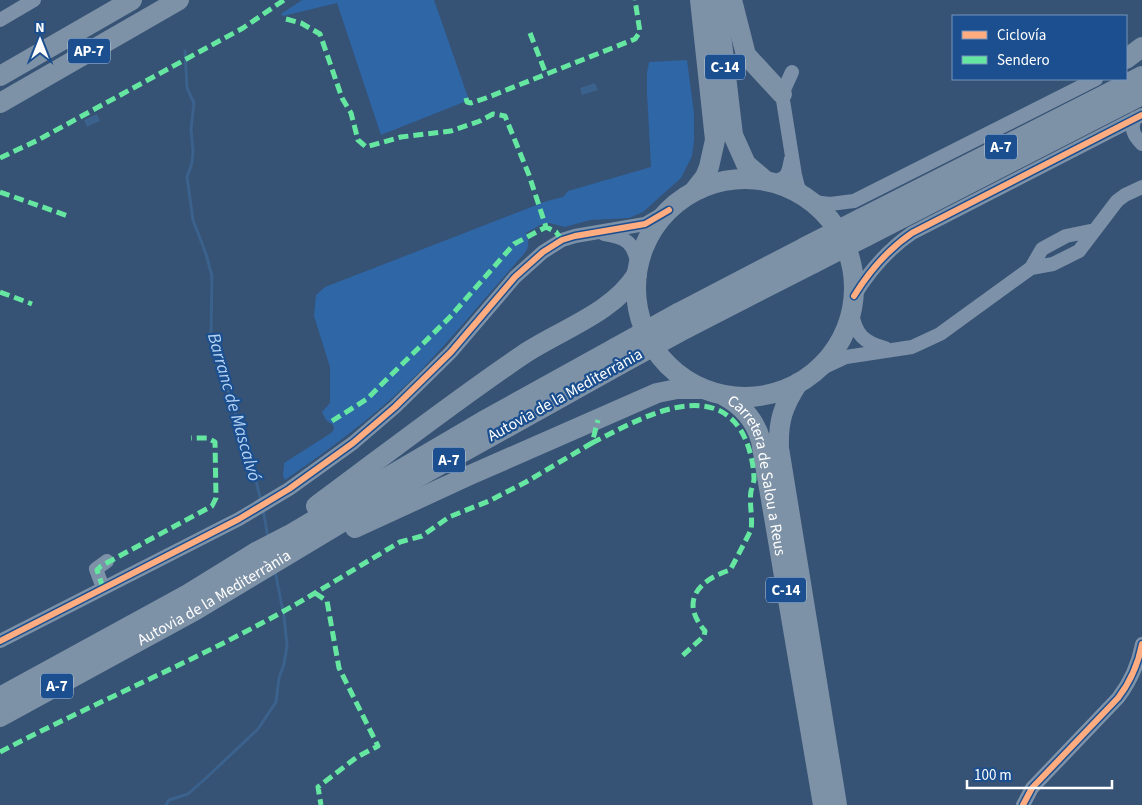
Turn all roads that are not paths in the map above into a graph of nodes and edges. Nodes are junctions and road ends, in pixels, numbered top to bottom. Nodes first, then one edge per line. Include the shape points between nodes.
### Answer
1 (34, 0) edge
2 (132, 0) edge
3 (179, 0) edge
4 (700, 0) edge
5 (717, 0) edge
6 (732, 0) edge
7 (0, 20) edge
8 (1142, 47) edge
9 (1127, 58) edge
10 (1142, 58) edge
11 (1127, 65) edge
12 (792, 72) dead end
13 (0, 76) edge
14 (1142, 76) edge
15 (1094, 80) edge
16 (782, 94) junction
17 (1142, 95) edge
18 (0, 103) edge
19 (1138, 117) edge
20 (1142, 144) edge
21 (792, 154) junction
22 (768, 181) junction
23 (1142, 186) edge
24 (694, 192) junction
25 (808, 199) junction
26 (669, 210) junction
27 (864, 227) junction
28 (588, 232) junction
29 (637, 270) junction
30 (853, 304) junction
31 (890, 350) junction
32 (618, 356) junction
33 (816, 371) junction
34 (798, 383) junction
35 (712, 391) junction
36 (288, 530) junction
37 (107, 561) dead end
38 (267, 564) junction
39 (103, 588) junction
40 (0, 641) edge
41 (1142, 644) edge
42 (0, 697) edge
43 (0, 717) edge
44 (823, 805) edge
45 (837, 805) edge
46 (1023, 805) edge

1 - 7 street
2 - 13 highway, AP-7
3 - 18 highway, AP-7
4 - 24 highway, C-14 via 715,140 705,177
5 - 22 highway, C-14 via 733,134 746,164
6 - 16 highway via 746,55
8 - 9 highway
10 - 11 street
12 - 16 street
14 - 27 highway, Autovia de la Mediterrània / A-7
15 - 25 street via 854,201 842,204
16 - 21 street
17 - 27 highway, Autovia de la Mediterrània / A-7
19 - 20 street via 1133,123 1133,130
19 - 30 street via 912,233 876,264
21 - 22 street via 788,174
21 - 25 street via 798,187
22 - 24 highway, C-14 via 729,180
22 - 25 highway, C-14
23 - 31 street via 1117,201 1079,250 1053,264 1031,268 940,334 912,347
24 - 26 highway, C-14
25 - 30 highway, C-14 via 834,224 848,251 853,273
26 - 28 street via 646,224
26 - 29 highway, C-14 via 649,236
27 - 32 highway, Autovia de la Mediterrània / A-7, bridge
28 - 29 street via 624,238 633,248
28 - 39 street via 562,240 542,252 515,277 451,352 353,443 289,489
29 - 35 highway, C-14 via 638,310 651,343 674,371
29 - 36 highway via 629,287 615,300 525,354
30 - 31 street via 855,327 866,341
30 - 33 highway, C-14 via 838,344
31 - 33 street via 846,357
32 - 36 highway, Autovia de la Mediterrània / A-7 via 483,421
32 - 38 highway, Autovia de la Mediterrània / A-7
33 - 34 highway, C-14
34 - 35 highway, C-14 via 759,396 731,396
34 - 45 highway, C-14 via 782,412 779,448
35 - 38 highway via 677,389 657,393
35 - 44 highway, Carretera de Salou a Reus / C-14 via 745,410 761,441
36 - 38 highway, Autovia de la Mediterrània / A-7
37 - 39 street via 96,569
38 - 42 highway, Autovia de la Mediterrània / A-7 via 188,594
38 - 43 highway, Autovia de la Mediterrània / A-7 via 188,614
39 - 40 street
41 - 46 street via 1138,664 1127,687 1032,788

